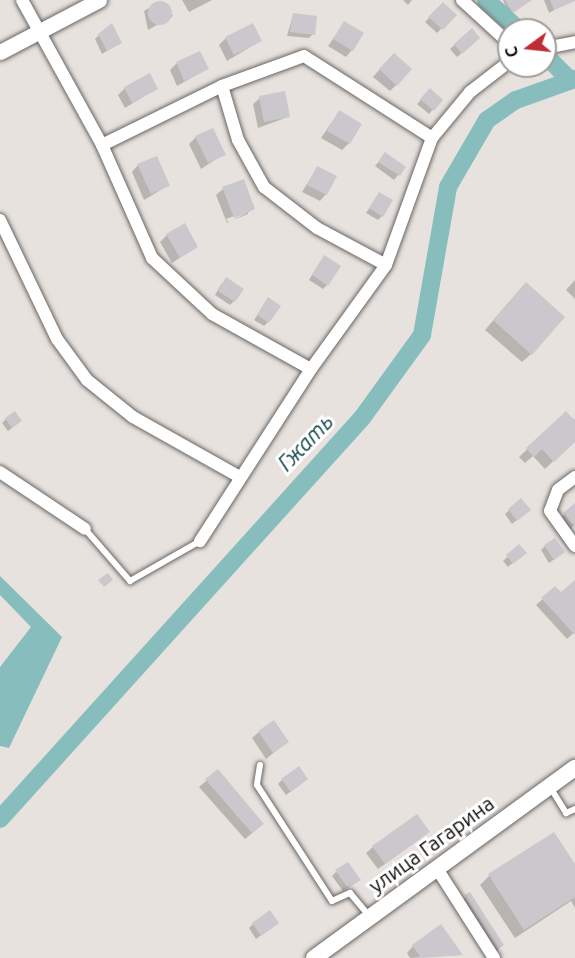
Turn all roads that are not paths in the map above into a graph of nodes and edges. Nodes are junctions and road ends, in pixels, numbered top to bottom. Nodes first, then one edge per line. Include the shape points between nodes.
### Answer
1 (22, 0) edge
2 (99, 0) edge
3 (462, 0) edge
4 (497, 32) edge
5 (38, 33) junction
6 (575, 42) edge
7 (557, 46) edge
8 (0, 52) edge
9 (497, 71) edge
10 (222, 86) junction
11 (432, 138) junction
12 (102, 145) junction
13 (0, 220) edge
14 (386, 265) junction
15 (311, 369) junction
16 (0, 472) edge
17 (240, 477) junction
18 (575, 477) edge
19 (85, 529) joint
20 (200, 541) joint
21 (575, 546) edge
22 (260, 765) dead end
23 (575, 768) edge
24 (549, 786) junction
25 (575, 808) edge
26 (436, 867) junction
27 (369, 916) junction
28 (314, 958) edge
29 (494, 958) edge

1 - 5 street
2 - 5 street
3 - 4 street
5 - 8 street
5 - 12 street
6 - 7 street
9 - 11 street via 470,92
10 - 11 street via 304,56
10 - 12 street
10 - 14 street via 238,140 264,188 317,228
11 - 14 street
12 - 15 street via 152,258 212,314
13 - 17 street via 57,339 87,380 134,417
14 - 15 street
15 - 17 street
16 - 19 street
17 - 20 street
18 - 21 street via 558,490 550,511
19 - 20 lane via 130,581
22 - 27 lane via 256,785 332,901 350,893
23 - 24 main road, улица Гагарина
24 - 25 lane via 566,813
24 - 26 main road, улица Гагарина via 462,853
26 - 27 main road, улица Гагарина
26 - 29 street
27 - 28 main road, улица Гагарина

